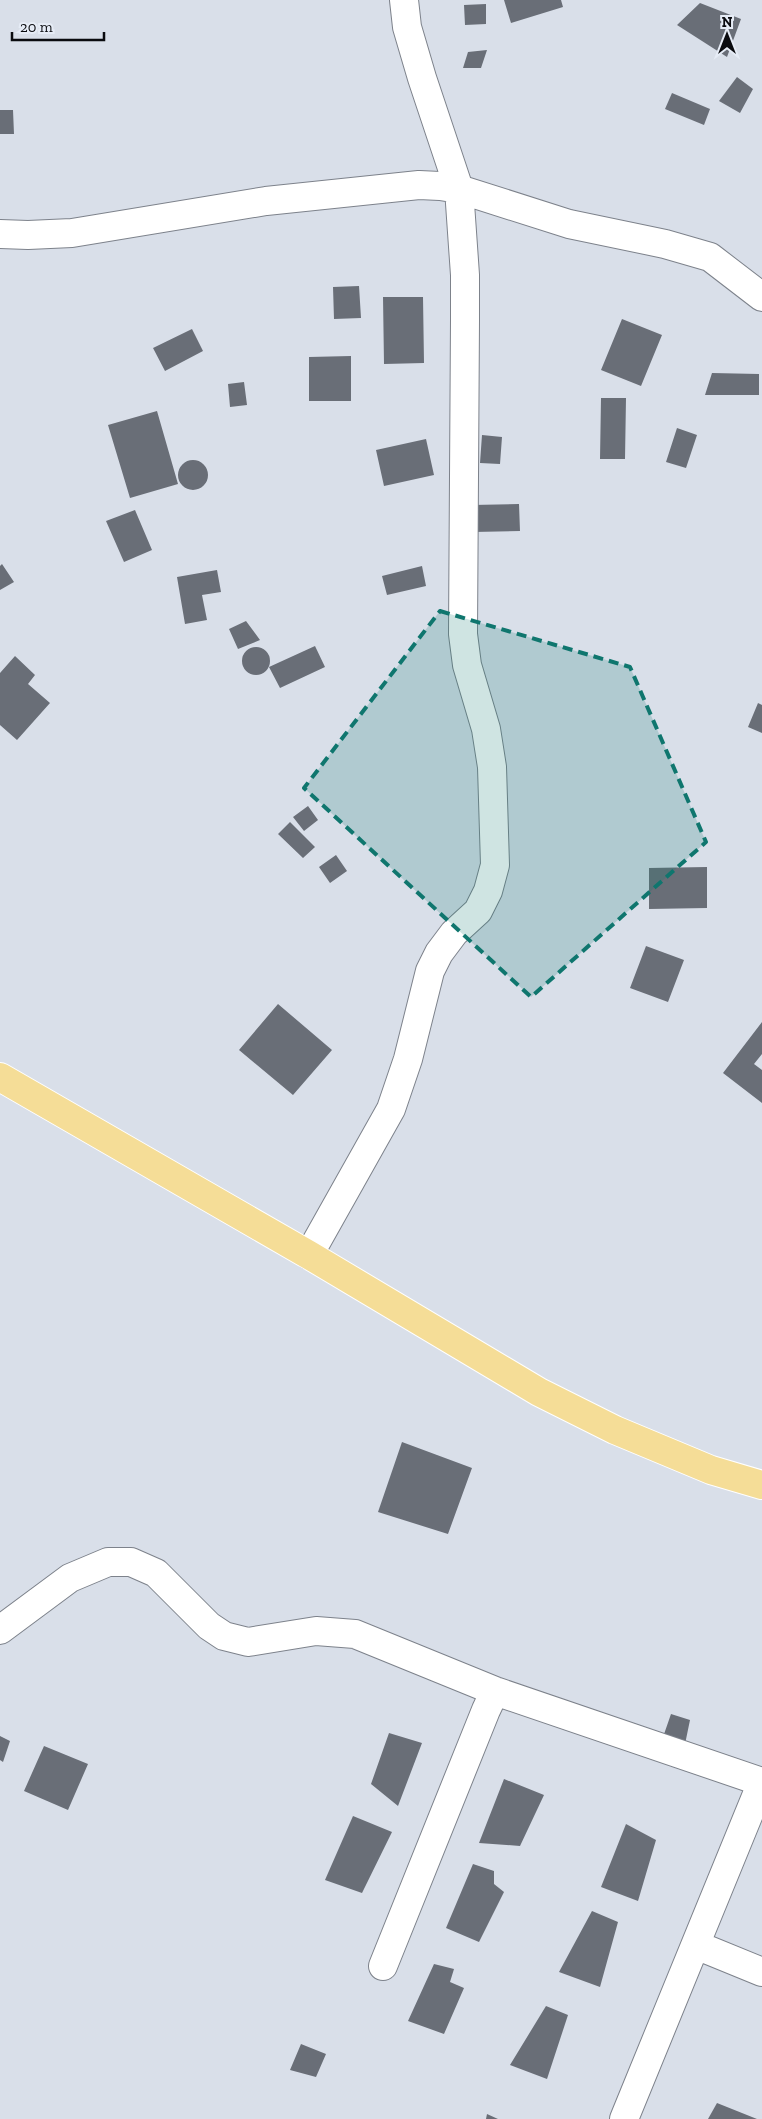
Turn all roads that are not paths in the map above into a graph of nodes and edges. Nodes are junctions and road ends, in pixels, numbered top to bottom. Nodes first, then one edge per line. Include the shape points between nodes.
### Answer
1 (404, 0) edge
2 (459, 189) junction
3 (0, 234) edge
4 (762, 297) edge
5 (0, 1077) edge
6 (308, 1255) junction
7 (762, 1485) edge
8 (0, 1630) edge
9 (496, 1691) junction
10 (762, 1782) edge
11 (696, 1945) junction
12 (383, 1966) dead end
13 (762, 1972) edge
14 (624, 2119) edge

1 - 2 street via 420,69
2 - 3 street via 419,185 258,202 72,233
2 - 4 street via 569,224 710,257
2 - 6 street via 465,275 463,634 467,666 486,729 492,767 494,866 488,891 478,911 454,933 430,971 408,1059 391,1109
5 - 6 main road
6 - 7 main road via 547,1396 615,1430 711,1470
8 - 9 street via 70,1578 108,1562 131,1562 156,1573 209,1626 224,1636 248,1642 316,1631 355,1634
9 - 10 street
9 - 12 street
10 - 11 street
11 - 13 street
11 - 14 street

